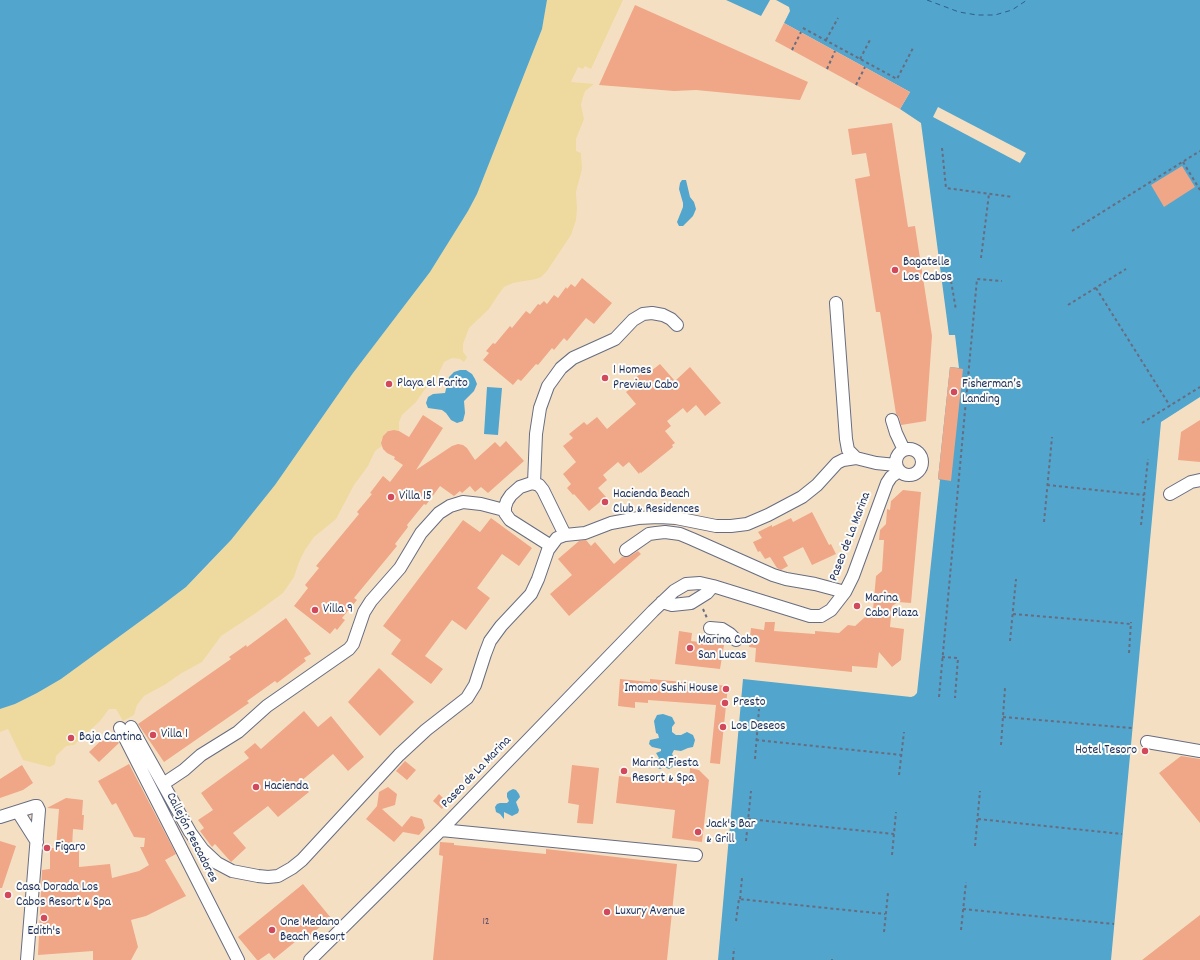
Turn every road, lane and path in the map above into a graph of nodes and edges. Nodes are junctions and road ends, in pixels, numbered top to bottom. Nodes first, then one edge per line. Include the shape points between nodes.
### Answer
1 (838, 18) dead end
2 (803, 28) dead end
3 (801, 32) dead end
4 (871, 38) dead end
5 (826, 40) junction
6 (914, 48) dead end
7 (792, 50) dead end
8 (835, 51) dead end
9 (860, 59) junction
10 (865, 67) dead end
11 (826, 69) dead end
12 (856, 85) dead end
13 (942, 148) dead end
14 (1200, 151) edge
15 (1182, 162) junction
16 (1200, 190) edge
17 (989, 194) junction
18 (1012, 197) dead end
19 (1072, 231) dead end
20 (981, 258) dead end
21 (1126, 269) dead end
22 (950, 275) dead end
23 (1002, 281) dead end
24 (1096, 288) junction
25 (836, 303) dead end
26 (1068, 305) dead end
27 (956, 310) dead end
28 (677, 324) dead end
29 (1200, 387) edge
30 (1170, 406) junction
31 (892, 420) dead end
32 (1142, 423) dead end
33 (1052, 437) dead end
34 (904, 450) junction
35 (856, 458) junction
36 (1148, 459) dead end
37 (898, 468) junction
38 (1200, 480) edge
39 (534, 483) junction
40 (1047, 486) junction
41 (1170, 494) dead end
42 (1144, 495) junction
43 (504, 510) junction
44 (1044, 522) dead end
45 (1141, 525) dead end
46 (565, 535) junction
47 (551, 546) junction
48 (626, 550) dead end
49 (1016, 579) dead end
50 (713, 586) junction
51 (845, 592) junction
52 (699, 598) junction
53 (662, 602) junction
54 (1013, 614) junction
55 (710, 628) joint
56 (736, 640) dead end
57 (1010, 641) dead end
58 (1129, 653) dead end
59 (942, 657) junction
60 (1005, 688) dead end
61 (939, 697) dead end
62 (955, 698) dead end
63 (759, 709) dead end
64 (1003, 718) junction
65 (1132, 728) dead end
66 (904, 732) dead end
67 (756, 740) junction
68 (1147, 742) dead end
69 (1001, 745) dead end
70 (1200, 751) edge
71 (902, 755) junction
72 (755, 759) dead end
73 (900, 775) dead end
74 (163, 784) junction
75 (751, 791) dead end
76 (980, 791) dead end
77 (18, 812) junction
78 (896, 812) dead end
79 (0, 817) edge
80 (748, 819) junction
81 (978, 819) junction
82 (442, 830) junction
83 (894, 834) junction
84 (1122, 834) dead end
85 (746, 841) dead end
86 (37, 842) junction
87 (975, 846) dead end
88 (696, 855) dead end
89 (892, 855) dead end
90 (742, 878) dead end
91 (966, 882) dead end
92 (888, 893) dead end
93 (740, 899) junction
94 (963, 909) junction
95 (886, 914) junction
96 (736, 921) dead end
97 (1114, 924) dead end
98 (961, 930) dead end
99 (884, 932) dead end
100 (734, 948) dead end
101 (26, 960) edge
102 (238, 960) edge
103 (310, 960) edge
104 (733, 960) edge

1 - 5 path
2 - 5 path
3 - 7 path
4 - 9 path
5 - 9 path
6 - 9 path via 897,79
8 - 11 path
10 - 12 path
13 - 17 path via 946,188
14 - 15 path
15 - 16 path
15 - 19 path
17 - 18 path
17 - 20 path
21 - 24 path
22 - 27 path
23 - 59 path via 977,279
24 - 26 path
24 - 30 path
25 - 35 street via 846,439 848,450
28 - 39 street via 663,315 643,314 633,320 615,339 573,358 556,374 544,394 538,416
29 - 30 path
30 - 32 path
31 - 34 street
33 - 40 path
34 - 37 street, Paseo de La Marina via 897,456
34 - 37 street via 918,452 922,464 918,472 911,475 904,474
35 - 37 street
35 - 46 street via 840,461 802,497 747,524 716,526 659,517 620,521 585,533
36 - 42 path
37 - 51 street, Paseo de La Marina via 885,486
38 - 41 street
39 - 43 street via 515,490
39 - 46 street via 543,490
40 - 42 path
40 - 44 path
42 - 45 path
43 - 47 street via 510,520
43 - 74 street via 463,502 439,513 421,533 400,568 371,601 349,649 267,706 238,732 201,755
46 - 47 street via 557,538
47 - 74 street via 531,594 490,641 470,694 399,755 302,860 287,872 278,876 258,876 232,871 217,864 196,842
48 - 51 street via 649,534 680,534 773,575
49 - 54 path
50 - 51 street, Paseo de La Marina via 814,617 831,610
50 - 52 street via 707,594
50 - 53 street, Paseo de La Marina via 700,583 686,584
52 - 53 street via 682,604
52 - 55 path
53 - 82 street, Paseo de La Marina
54 - 57 path
54 - 58 path via 1131,623
55 - 56 street via 722,629
59 - 61 path
59 - 62 path via 958,658
60 - 64 path
63 - 67 path
64 - 65 path
64 - 69 path
66 - 71 path
67 - 71 path
67 - 72 path
68 - 70 street
71 - 73 path
74 - 102 street, Callejón Pescadores via 125,728
75 - 80 path
76 - 81 path
77 - 79 street
77 - 86 street
77 - 86 street via 37,806
78 - 83 path
80 - 83 path
80 - 85 path
81 - 84 path
81 - 87 path
82 - 88 street
82 - 103 street, Paseo de La Marina
83 - 89 path
86 - 101 street
90 - 93 path
91 - 94 path
92 - 95 path
93 - 95 path
93 - 96 path
94 - 97 path
94 - 98 path
95 - 99 path
100 - 104 path

